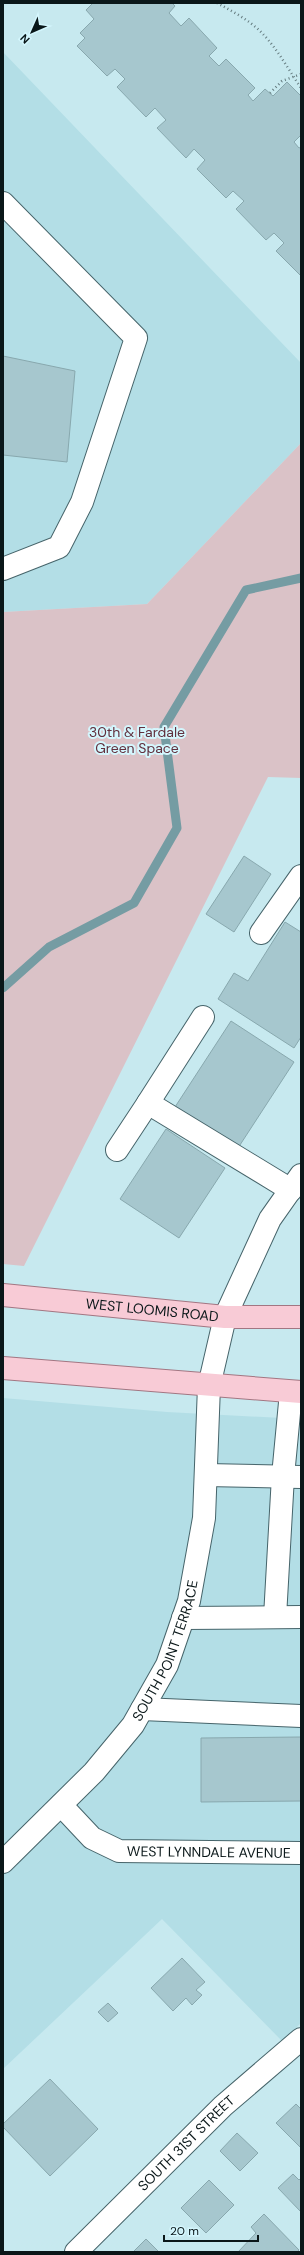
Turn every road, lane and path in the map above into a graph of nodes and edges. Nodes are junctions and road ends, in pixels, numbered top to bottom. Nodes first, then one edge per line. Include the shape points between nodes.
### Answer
1 (217, 3) edge
2 (301, 74) edge
3 (294, 77) junction
4 (301, 88) edge
5 (270, 93) dead end
6 (3, 203) edge
7 (3, 569) edge
8 (301, 876) edge
9 (261, 933) dead end
10 (203, 1017) dead end
11 (148, 1103) junction
12 (118, 1150) dead end
13 (297, 1184) edge
14 (3, 1295) edge
15 (301, 1316) edge
16 (225, 1317) junction
17 (3, 1368) edge
18 (209, 1386) junction
19 (296, 1392) edge
20 (206, 1476) junction
21 (292, 1477) edge
22 (301, 1617) edge
23 (183, 1618) junction
24 (275, 1618) junction
25 (142, 1709) junction
26 (301, 1716) edge
27 (61, 1805) junction
28 (301, 1853) edge
29 (3, 1862) edge
30 (301, 2039) edge
31 (76, 2252) edge

1 - 3 path via 261,32
2 - 3 path
3 - 4 path
3 - 5 path via 282,81
6 - 7 street via 136,338 82,502 59,547
8 - 9 street
10 - 11 street
11 - 12 street
11 - 13 street
13 - 16 street, SOUTH POINT TERRACE via 270,1219
14 - 16 main road, WEST LOOMIS ROAD
15 - 16 main road, WEST LOOMIS ROAD
16 - 18 street, SOUTH POINT TERRACE
17 - 18 main road
18 - 19 main road
18 - 20 street, SOUTH POINT TERRACE
19 - 21 street
20 - 21 street
20 - 23 street, SOUTH POINT TERRACE via 204,1518 189,1601
21 - 24 street
22 - 24 street
23 - 24 street
23 - 25 street, SOUTH POINT TERRACE via 167,1664
25 - 26 street
25 - 27 street, SOUTH POINT TERRACE via 133,1725 94,1772
27 - 28 street, WEST LYNNDALE AVENUE via 92,1838 119,1851
27 - 29 street, SOUTH POINT TERRACE
30 - 31 street, SOUTH 31ST STREET via 223,2106

